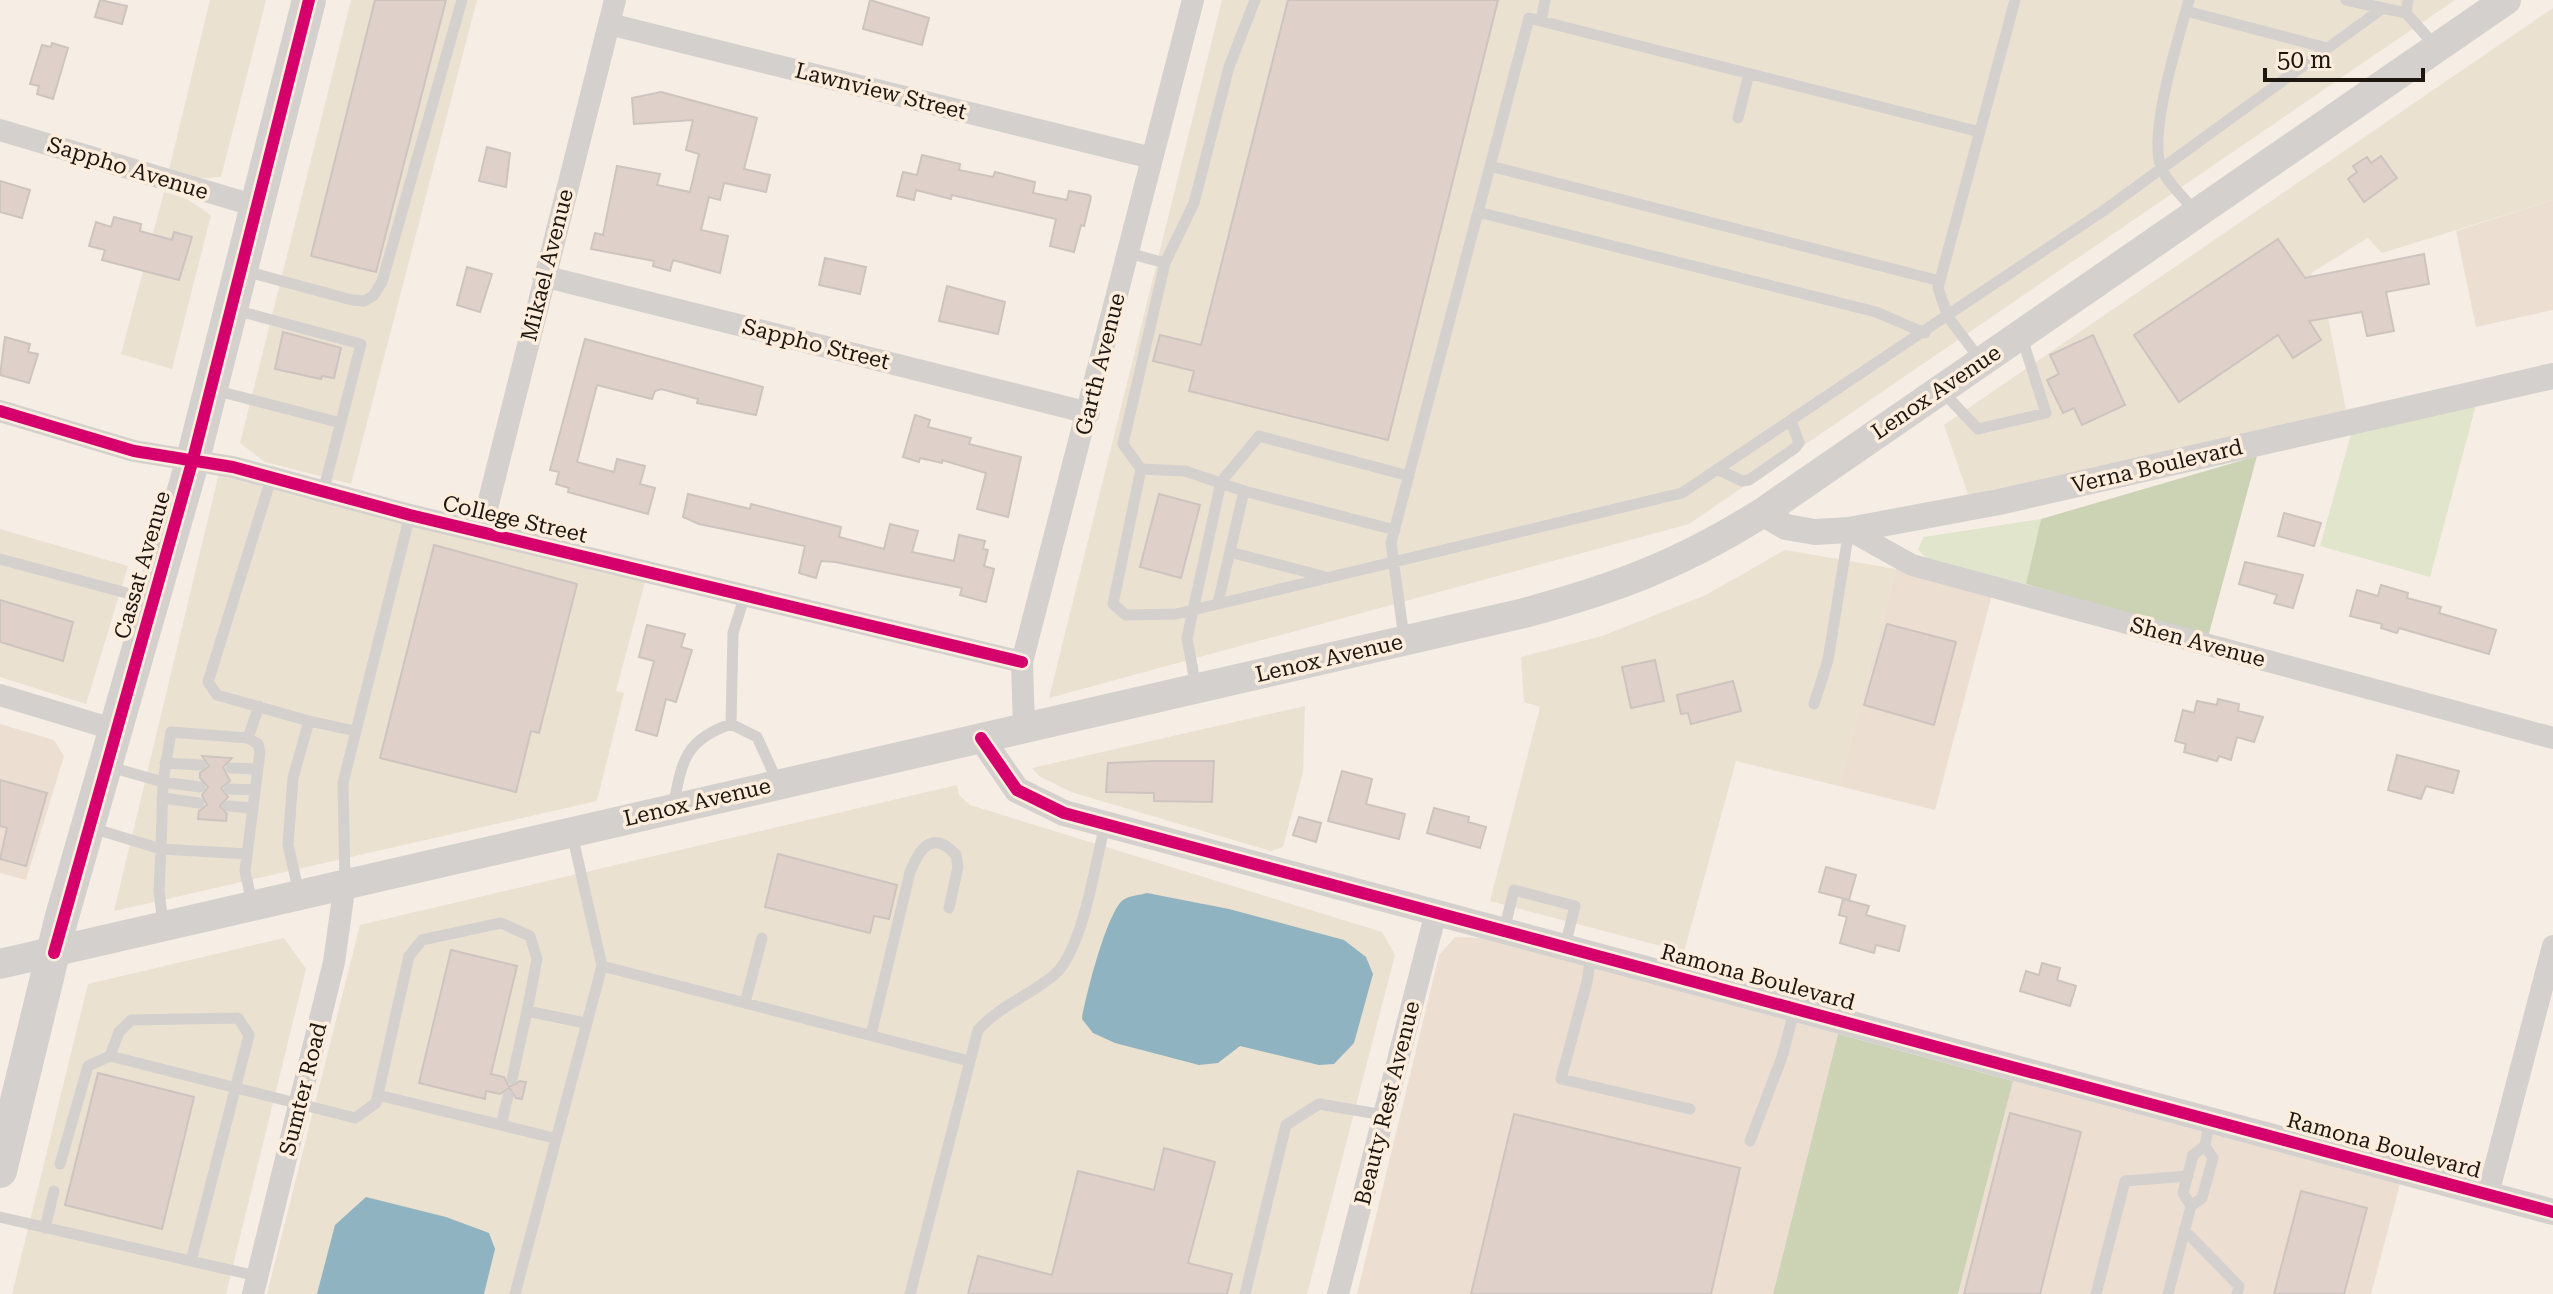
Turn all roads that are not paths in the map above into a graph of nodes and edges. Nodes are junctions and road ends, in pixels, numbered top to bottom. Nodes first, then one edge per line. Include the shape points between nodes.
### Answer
1 (309, 0) edge
2 (462, 0) edge
3 (615, 0) edge
4 (1193, 0) edge
5 (1255, 0) edge
6 (1545, 0) edge
7 (2015, 0) edge
8 (2346, 0) edge
9 (2408, 0) edge
10 (2506, 0) edge
11 (2188, 6) edge
12 (2383, 8) junction
13 (2406, 13) junction
14 (1541, 21) junction
15 (609, 24) junction
16 (2327, 48) junction
17 (2437, 48) junction
18 (1749, 74) junction
19 (1738, 118) dead end
20 (0, 130) edge
21 (1980, 132) junction
22 (1152, 158) junction
23 (1490, 166) junction
24 (2161, 167) junction
25 (256, 206) junction
26 (1478, 212) junction
27 (2196, 214) junction
28 (1128, 253) junction
29 (1165, 263) junction
30 (240, 269) junction
31 (543, 276) junction
32 (1940, 281) junction
33 (230, 309) junction
34 (1948, 317) junction
35 (1925, 333) junction
36 (2021, 335) junction
37 (1982, 362) junction
38 (2553, 376) edge
39 (211, 389) junction
40 (1941, 390) junction
41 (0, 411) edge
42 (1089, 413) junction
43 (1791, 421) junction
44 (341, 423) junction
45 (193, 459) junction
46 (1141, 469) junction
47 (1717, 469) junction
48 (1409, 476) junction
49 (271, 479) junction
50 (1221, 482) junction
51 (1244, 491) junction
52 (323, 492) junction
53 (1762, 513) junction
54 (410, 515) junction
55 (1395, 530) junction
56 (1849, 530) junction
57 (481, 532) junction
58 (1230, 552) junction
59 (0, 559) edge
60 (1392, 561) junction
61 (1325, 577) junction
62 (745, 595) junction
63 (153, 600) junction
64 (1218, 603) junction
65 (1191, 610) junction
66 (1405, 641) junction
67 (1022, 662) junction
68 (1196, 689) junction
69 (0, 695) edge
70 (1814, 704) dead end
71 (259, 706) junction
72 (309, 721) junction
73 (731, 724) junction
74 (1024, 729) junction
75 (116, 730) junction
76 (355, 731) junction
77 (248, 738) junction
78 (981, 738) junction
79 (2553, 738) edge
80 (165, 763) junction
81 (106, 765) junction
82 (201, 765) dead end
83 (231, 768) dead end
84 (257, 769) junction
85 (163, 782) junction
86 (779, 784) junction
87 (200, 787) dead end
88 (229, 789) dead end
89 (255, 790) junction
90 (162, 798) junction
91 (199, 803) dead end
92 (228, 806) dead end
93 (252, 808) junction
94 (673, 808) junction
95 (1105, 825) junction
96 (88, 827) junction
97 (571, 830) junction
98 (161, 849) junction
99 (247, 854) junction
100 (345, 883) junction
101 (300, 894) junction
102 (252, 904) junction
103 (949, 908) dead end
104 (1436, 912) junction
105 (163, 925) junction
106 (1504, 930) junction
107 (762, 938) dead end
108 (1565, 946) junction
109 (2553, 946) edge
110 (54, 953) junction
111 (1591, 953) junction
112 (0, 964) edge
113 (602, 966) junction
114 (745, 1003) junction
115 (1795, 1008) junction
116 (527, 1011) junction
117 (585, 1023) junction
118 (871, 1035) junction
119 (110, 1056) junction
120 (969, 1061) junction
121 (512, 1079) dead end
122 (236, 1089) junction
123 (378, 1095) junction
124 (508, 1096) dead end
125 (299, 1106) junction
126 (1690, 1109) dead end
127 (1384, 1115) junction
128 (2210, 1119) junction
129 (501, 1125) junction
130 (554, 1138) junction
131 (1750, 1141) dead end
132 (2205, 1146) junction
133 (60, 1164) dead end
134 (0, 1171) edge
135 (2188, 1176) junction
136 (54, 1191) dead end
137 (2488, 1194) junction
138 (2191, 1206) junction
139 (2553, 1212) edge
140 (0, 1217) edge
141 (45, 1228) junction
142 (2184, 1230) junction
143 (191, 1261) junction
144 (255, 1285) edge
145 (515, 1294) edge
146 (910, 1294) edge
147 (1245, 1294) edge
148 (1338, 1294) edge
149 (2096, 1294) edge
150 (2168, 1294) edge
151 (2237, 1294) edge

1 - 25 main road, Cassat Avenue
2 - 30 lane via 397,238 373,296 352,300
3 - 15 street, Mikael Avenue
4 - 22 street, Garth Avenue
5 - 29 lane via 1229,67 1194,203
6 - 14 lane
7 - 21 lane
8 - 12 lane
9 - 13 lane
10 - 17 main road, Lenox Avenue
11 - 16 lane
11 - 24 lane via 2162,107
12 - 13 lane
12 - 16 lane
13 - 17 lane
14 - 18 lane
14 - 23 lane via 1529,18
15 - 22 street, Lawnview Street
15 - 31 street, Mikael Avenue
16 - 24 lane
17 - 27 main road, Lenox Avenue
18 - 19 lane
18 - 21 lane
20 - 25 street, Sappho Avenue
21 - 32 lane
22 - 28 street, Garth Avenue
23 - 26 lane
23 - 32 lane
24 - 27 lane
24 - 34 lane
25 - 30 main road, Cassat Avenue
26 - 35 lane via 1876,312
26 - 48 lane
27 - 36 main road, Lenox Avenue
28 - 29 lane
28 - 42 street, Garth Avenue
29 - 46 lane via 1123,444
30 - 33 main road, Cassat Avenue
31 - 42 street, Sappho Street
31 - 57 street, Mikael Avenue
32 - 34 lane
33 - 39 main road, Cassat Avenue
33 - 44 lane via 361,344
34 - 35 lane
34 - 37 lane
35 - 43 lane
36 - 37 main road, Lenox Avenue
36 - 40 lane via 2046,413 1978,429
37 - 40 main road, Lenox Avenue
38 - 56 street, Verna Boulevard via 1999,502
39 - 44 lane
39 - 45 main road, Cassat Avenue
40 - 53 main road, Lenox Avenue
41 - 45 street, College Street via 134,451
42 - 67 street, Garth Avenue
43 - 47 lane
43 - 47 lane via 1799,443 1749,480
44 - 52 lane
45 - 49 street, College Street
45 - 63 main road, Cassat Avenue
46 - 50 lane via 1185,471
46 - 65 lane via 1113,604 1126,615
47 - 60 lane via 1682,493
48 - 50 lane via 1259,436
48 - 55 lane
49 - 52 street, College Street
49 - 71 lane via 208,682 217,695
50 - 51 lane
50 - 65 lane
51 - 55 lane
51 - 58 lane
52 - 54 street, College Street
53 - 56 street, Verna Boulevard via 1786,527
53 - 66 main road, Lenox Avenue via 1708,547 1636,580
54 - 57 street, College Street
54 - 76 lane
55 - 60 lane
56 - 70 lane via 1828,660
56 - 79 street, Shen Avenue via 1912,565
57 - 62 street, College Street
58 - 61 lane
58 - 64 lane
59 - 63 lane
60 - 61 lane
60 - 66 lane
61 - 64 lane
62 - 67 street, College Street
62 - 73 lane via 733,633
63 - 75 main road, Cassat Avenue
64 - 65 lane
65 - 68 lane via 1187,638
66 - 68 main road, Lenox Avenue
67 - 74 street, Garth Avenue
68 - 74 main road, Lenox Avenue
69 - 75 street
71 - 72 lane
71 - 77 lane
72 - 76 lane
72 - 101 lane via 293,778 288,845
73 - 86 lane via 757,737
73 - 94 lane via 705,733 691,746
74 - 78 main road, Lenox Avenue
75 - 81 main road, Cassat Avenue
76 - 100 lane via 343,783
77 - 80 lane via 176,730 169,736
77 - 84 lane via 258,744
78 - 86 main road, Lenox Avenue
78 - 95 street, Ramona Boulevard via 1017,790 1052,809
80 - 82 lane
80 - 85 lane
81 - 85 lane
81 - 96 main road, Cassat Avenue
83 - 84 lane
84 - 89 lane
85 - 87 lane
85 - 90 lane
86 - 94 main road, Lenox Avenue
88 - 89 lane
89 - 93 lane
90 - 91 lane
90 - 98 lane
92 - 93 lane
93 - 99 lane
94 - 97 main road, Lenox Avenue
95 - 104 street, Ramona Boulevard
95 - 120 lane via 1072,949 1055,974 996,1011 978,1030
96 - 98 lane
96 - 110 main road, Cassat Avenue
97 - 100 main road, Lenox Avenue
97 - 113 lane
98 - 99 lane
98 - 105 lane
99 - 102 lane
100 - 101 main road, Lenox Avenue
100 - 125 street, Sumter Road via 334,962
101 - 102 main road, Lenox Avenue
102 - 105 main road, Lenox Avenue
103 - 118 lane via 956,855 940,843 929,843 910,872
104 - 106 street, Ramona Boulevard
104 - 127 street, Beauty Rest Avenue
105 - 110 main road, Lenox Avenue
106 - 108 street, Ramona Boulevard
106 - 108 lane via 1514,890 1575,906
107 - 114 lane
108 - 111 street, Ramona Boulevard
109 - 137 street
110 - 112 main road, Lenox Avenue
110 - 134 main road, Cassat Avenue
111 - 115 street, Ramona Boulevard
111 - 126 lane via 1561,1079
113 - 114 lane
113 - 117 lane
114 - 118 lane
115 - 128 street, Ramona Boulevard
115 - 131 lane
116 - 117 lane
116 - 121 lane
116 - 123 lane via 537,959 530,936 501,923 422,940 409,956
117 - 130 lane
118 - 120 lane
119 - 122 lane
119 - 122 lane via 119,1032 131,1020 238,1018 249,1035
119 - 133 lane via 88,1066
120 - 146 lane
122 - 125 lane
122 - 143 lane
123 - 125 lane via 376,1103 355,1118
123 - 129 lane
124 - 129 lane
125 - 144 street, Sumter Road
127 - 147 lane via 1319,1104 1286,1125
127 - 148 street, Beauty Rest Avenue
128 - 132 lane
128 - 137 street, Ramona Boulevard
129 - 130 lane
130 - 145 lane
132 - 135 lane via 2193,1155
132 - 138 lane via 2213,1158 2202,1198
135 - 138 lane via 2183,1193
135 - 149 lane via 2125,1181
136 - 141 lane
137 - 139 street, Ramona Boulevard
138 - 142 lane
140 - 141 lane
141 - 143 lane
142 - 150 lane
142 - 151 lane via 2239,1286
143 - 144 lane

